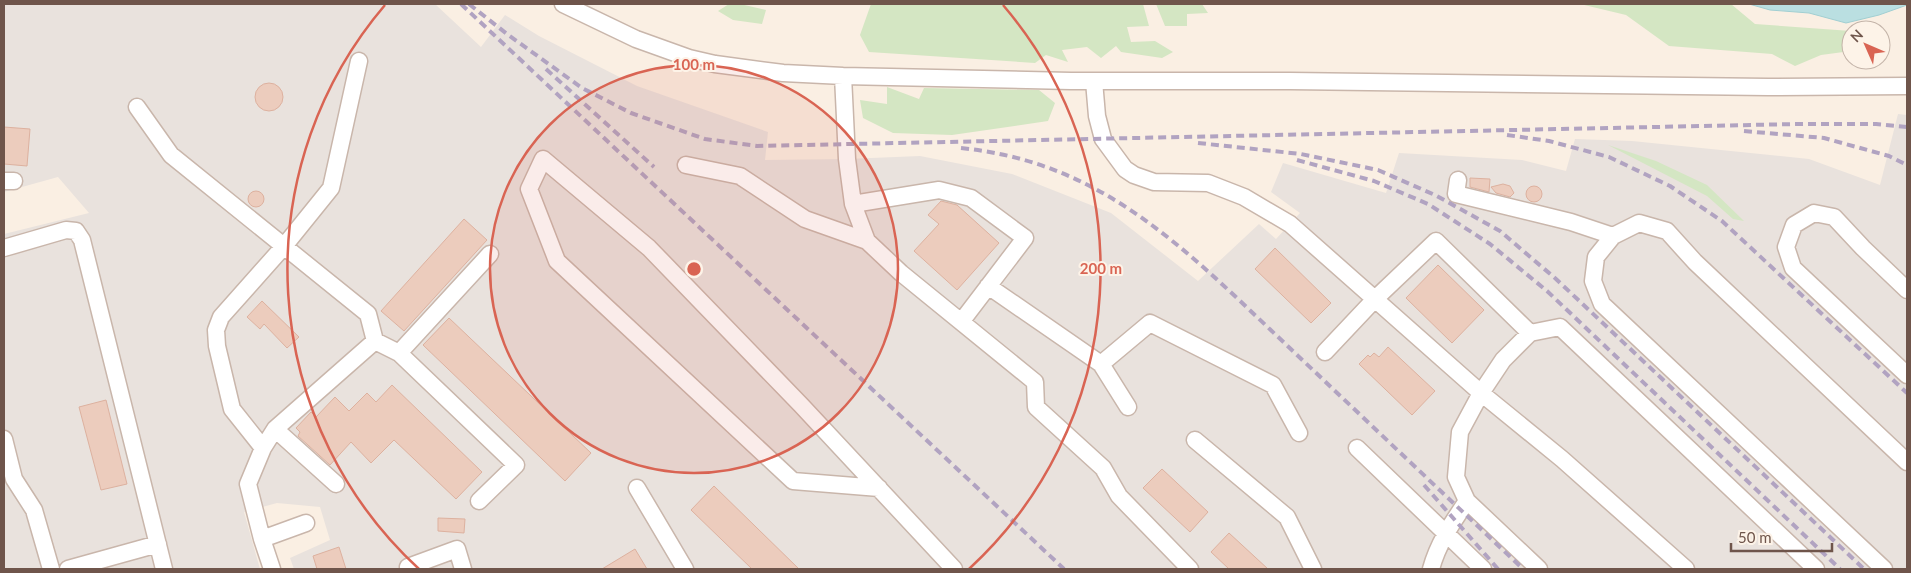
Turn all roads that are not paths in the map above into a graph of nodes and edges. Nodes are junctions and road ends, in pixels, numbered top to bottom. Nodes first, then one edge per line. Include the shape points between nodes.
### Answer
1 (563, 4) edge
2 (359, 61) dead end
3 (843, 76) junction
4 (1094, 81) junction
5 (1907, 86) edge
6 (137, 107) dead end
7 (686, 165) dead end
8 (1458, 180) dead end
9 (854, 204) junction
10 (1613, 236) junction
11 (866, 241) junction
12 (284, 245) junction
13 (4, 248) edge
14 (490, 254) dead end
15 (988, 286) junction
16 (1907, 290) edge
17 (1375, 299) junction
18 (961, 322) junction
19 (1530, 333) junction
20 (375, 340) junction
21 (1324, 352) dead end
22 (399, 353) junction
23 (1101, 364) junction
24 (1907, 375) edge
25 (1481, 393) junction
26 (1128, 407) dead end
27 (275, 429) junction
28 (1299, 433) dead end
29 (4, 439) edge
30 (1195, 440) dead end
31 (262, 448) junction
32 (1357, 448) dead end
33 (1907, 462) edge
34 (336, 484) dead end
35 (637, 488) dead end
36 (879, 488) junction
37 (479, 501) dead end
38 (1467, 501) junction
39 (306, 523) dead end
40 (1446, 533) junction
41 (262, 538) junction
42 (158, 544) junction
43 (51, 569) edge
44 (68, 569) edge
45 (164, 569) edge
46 (272, 569) edge
47 (408, 569) edge
48 (463, 569) edge
49 (685, 569) edge
50 (954, 569) edge
51 (1190, 569) edge
52 (1313, 569) edge
53 (1431, 569) edge
54 (1483, 569) edge
55 (1540, 569) edge
56 (1686, 569) edge
57 (1816, 569) edge
58 (1884, 569) edge

1 - 3 street via 636,39 689,58 783,73
2 - 12 street via 331,188
3 - 4 street
3 - 9 street via 847,160
4 - 5 street
4 - 17 street via 1103,139 1134,176 1154,182 1208,183 1262,206 1290,224
6 - 12 street via 171,155
7 - 11 street via 740,176 805,219
8 - 10 street via 1456,194 1572,222
9 - 11 street
9 - 15 street via 940,190 971,198 1025,238
10 - 33 street via 1640,223 1667,231 1695,262
10 - 58 street via 1596,257 1593,281 1602,304
11 - 18 street
12 - 20 street via 368,314
12 - 31 street via 221,316 216,330 232,409
13 - 42 street via 66,230 76,231 82,240
14 - 22 street
15 - 18 street
15 - 23 street
16 - 24 street via 1834,217 1814,213 1794,225 1786,247 1793,268
17 - 19 street via 1436,242
17 - 21 street
17 - 25 street
18 - 51 street via 1034,382 1036,407 1103,468 1119,496
19 - 25 street via 1503,360
19 - 57 street via 1560,326
20 - 22 street
20 - 27 street
22 - 37 street via 516,464
23 - 26 street
23 - 28 street via 1150,323 1273,386
25 - 38 street via 1460,432 1456,477
25 - 56 street via 1562,459
27 - 31 street
27 - 34 street
29 - 43 street via 14,479 34,510
30 - 52 street via 1287,517
31 - 41 street via 248,484
32 - 40 street
35 - 49 street
36 - 36 street via 649,248 543,159 529,188 556,261 793,481
36 - 50 street
38 - 40 street
38 - 55 street
39 - 41 street
40 - 53 street
40 - 54 street
41 - 46 street
42 - 44 street
42 - 45 street
47 - 48 street via 408,566 456,549

